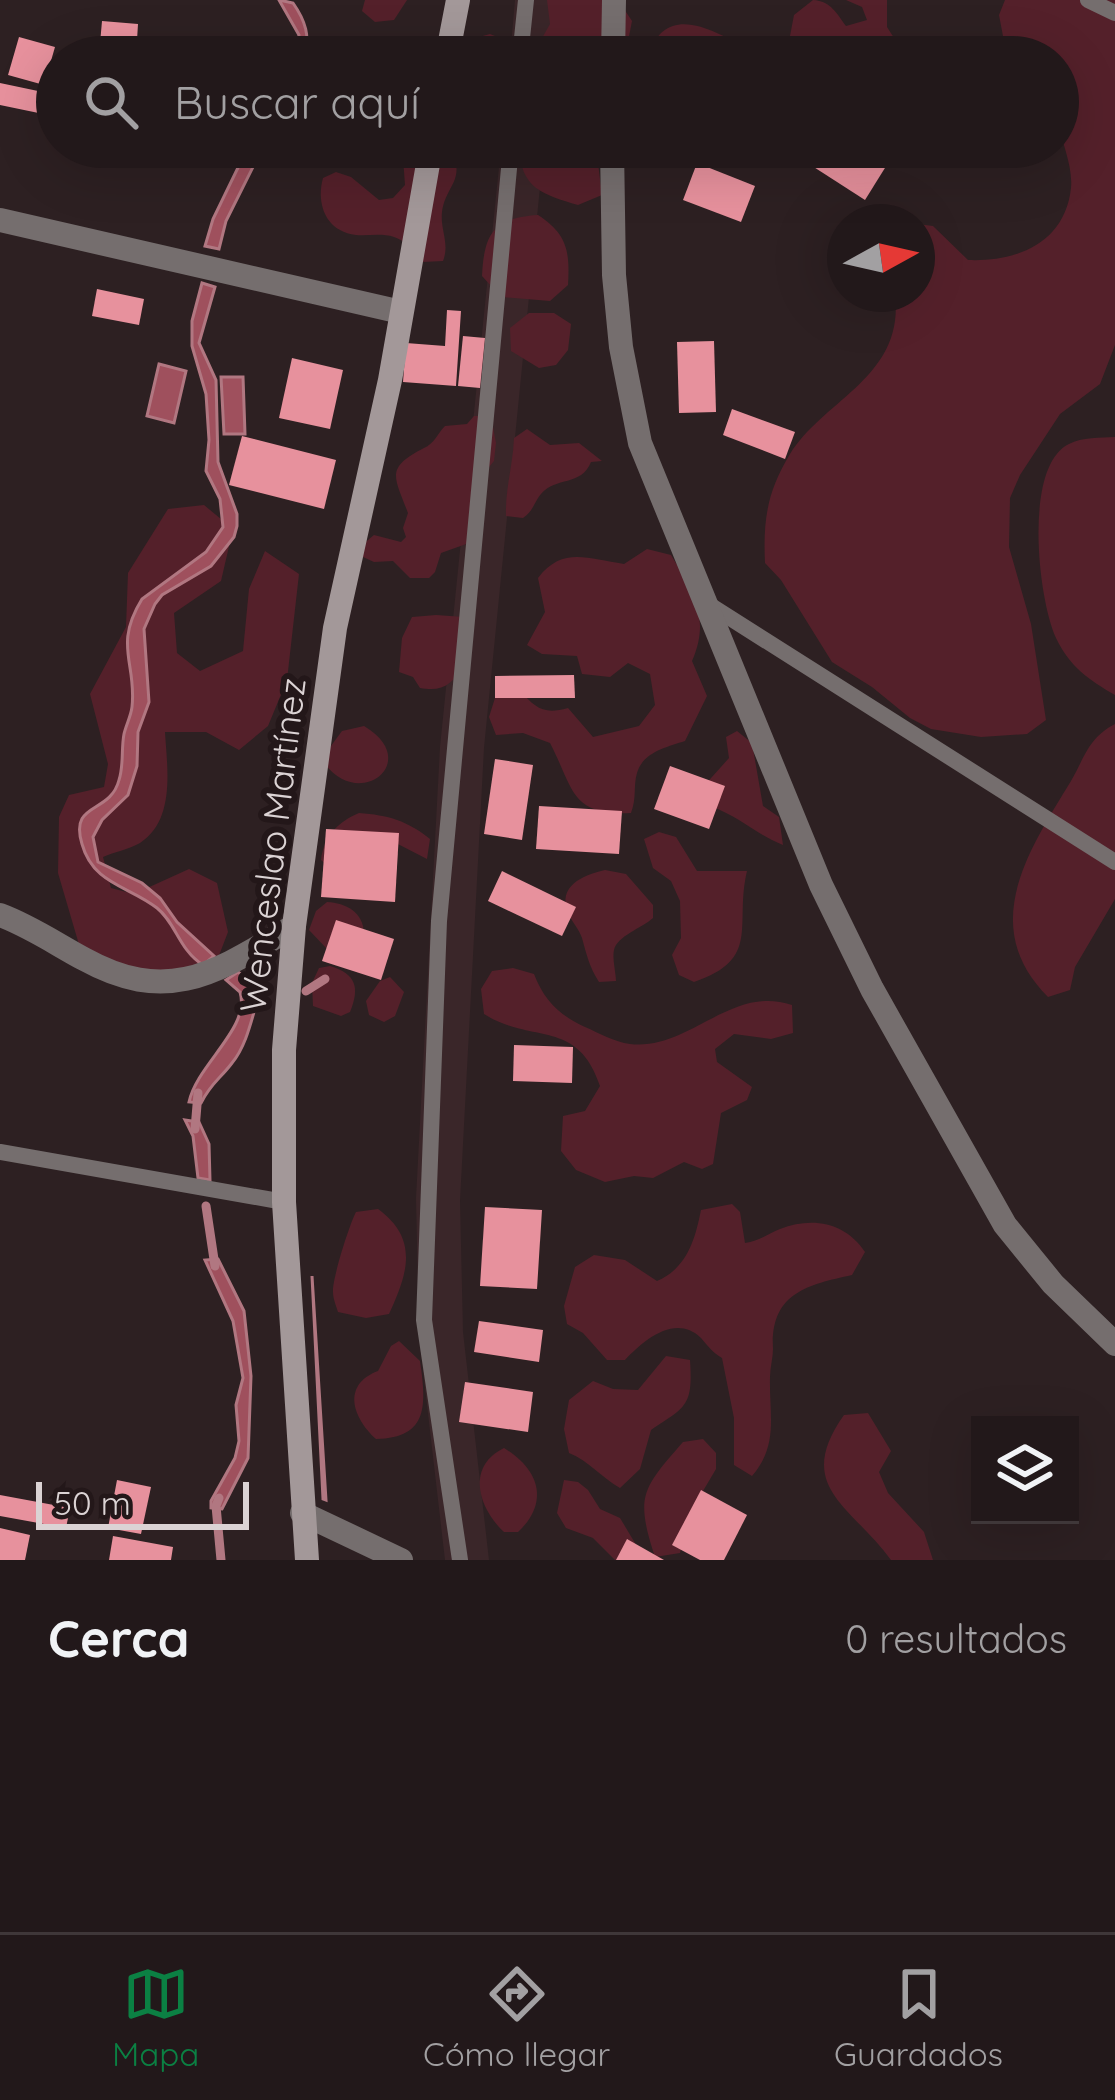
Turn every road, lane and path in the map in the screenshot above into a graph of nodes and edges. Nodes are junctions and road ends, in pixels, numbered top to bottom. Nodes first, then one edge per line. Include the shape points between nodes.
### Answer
1 (458, 0) edge
2 (526, 0) edge
3 (614, 0) edge
4 (1088, 0) edge
5 (1115, 13) edge
6 (451, 36) edge
7 (522, 36) edge
8 (613, 36) edge
9 (427, 168) edge
10 (509, 168) edge
11 (613, 168) edge
12 (0, 220) edge
13 (401, 311) junction
14 (702, 600) junction
15 (1115, 862) edge
16 (0, 915) edge
17 (294, 926) junction
18 (0, 1152) edge
19 (284, 1202) junction
20 (1115, 1344) edge
21 (302, 1513) junction
22 (307, 1560) edge
23 (401, 1560) edge
24 (460, 1560) edge

1 - 6 main road
2 - 7 lane
3 - 8 street
4 - 5 lane
9 - 13 main road, Wenceslao Martínez
10 - 24 lane via 439,921 424,1320
11 - 14 street via 614,275 631,409
12 - 13 street
13 - 17 main road, Wenceslao Martínez via 335,628
14 - 15 lane
14 - 20 street via 821,885 926,1088 1005,1225
16 - 17 street via 101,969 160,983 209,976
17 - 19 main road, Wenceslao Martínez
18 - 19 lane
19 - 21 main road, Wenceslao Martínez
21 - 22 main road, Wenceslao Martínez
21 - 23 street

